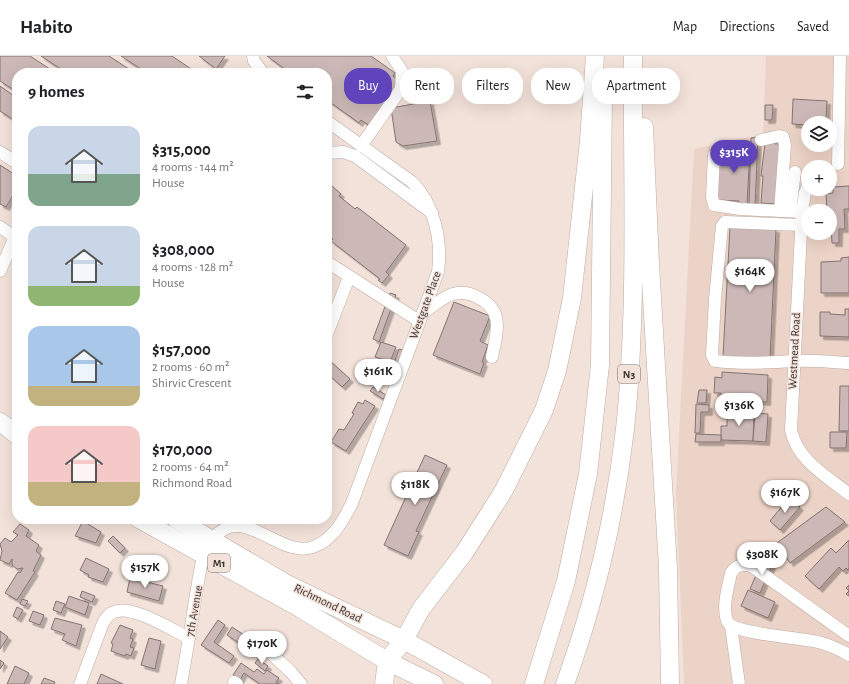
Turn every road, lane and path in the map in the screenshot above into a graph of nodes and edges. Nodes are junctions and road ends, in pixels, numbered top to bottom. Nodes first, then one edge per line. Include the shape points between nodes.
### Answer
1 (253, 56) edge
2 (392, 56) edge
3 (595, 56) edge
4 (603, 56) edge
5 (633, 56) edge
6 (641, 56) edge
7 (840, 56) edge
8 (259, 68) edge
9 (332, 125) edge
10 (761, 140) dead end
11 (361, 146) junction
12 (0, 152) edge
13 (332, 153) edge
14 (714, 155) dead end
15 (12, 160) edge
16 (839, 165) edge
17 (795, 172) dead end
18 (802, 196) edge
19 (791, 211) junction
20 (432, 213) junction
21 (801, 225) junction
22 (0, 227) edge
23 (12, 232) edge
24 (12, 240) edge
25 (4, 251) edge
26 (332, 265) edge
27 (1, 268) edge
28 (349, 277) junction
29 (421, 317) junction
30 (332, 321) edge
31 (492, 357) dead end
32 (793, 361) junction
33 (849, 363) edge
34 (0, 408) edge
35 (12, 416) edge
36 (0, 422) edge
37 (12, 431) edge
38 (849, 494) edge
39 (152, 524) edge
40 (182, 524) edge
41 (209, 547) junction
42 (416, 616) junction
43 (369, 623) junction
44 (732, 626) junction
45 (849, 636) edge
46 (189, 638) junction
47 (404, 640) junction
48 (261, 644) dead end
49 (849, 655) edge
50 (387, 661) junction
51 (80, 684) edge
52 (181, 684) edge
53 (300, 684) edge
54 (384, 684) edge
55 (434, 684) edge
56 (483, 684) edge
57 (534, 684) edge
58 (565, 684) edge
59 (670, 684) edge
60 (740, 684) edge

1 - 8 street
2 - 11 street via 403,75 401,89
3 - 42 highway via 579,240 572,298 558,371 544,410 504,490 464,553
4 - 57 highway via 600,365 590,459 566,581
5 - 58 highway, N3 via 632,306 630,372 624,430 617,485 596,588
6 - 59 highway via 668,568
7 - 16 street
9 - 11 street, Westgate Place
10 - 19 street via 783,137
11 - 20 street, Westgate Place via 412,182 427,200
12 - 15 street
13 - 20 street via 343,152 355,156
14 - 19 street via 714,205
17 - 19 street
18 - 19 street, Westmead Road
19 - 21 street, Westmead Road
20 - 29 street, Westgate Place via 440,260
21 - 32 street, Westmead Road
21 - 32 street via 725,222 722,226 714,306 712,355 715,361 772,364
22 - 23 street
24 - 25 street
25 - 27 street
26 - 28 street
28 - 29 street
28 - 30 street
29 - 31 street via 448,296 460,293 472,294 488,303 497,321
29 - 41 street, Westgate Place via 352,503 329,538 311,548 302,549 254,530 230,526 222,529
32 - 33 street
32 - 38 street, Westmead Road via 793,441 805,459
34 - 35 highway
36 - 37 highway
39 - 41 highway, Richmond Road / M1
40 - 41 highway, Richmond Road / M1
41 - 43 highway, Richmond Road / M1
41 - 46 street, 7th Avenue
41 - 50 highway, Richmond Road / M1
42 - 43 highway via 403,621
42 - 47 highway
43 - 47 highway, Richmond Road / M1
44 - 45 street via 727,621 725,611 731,573 734,568 746,565 753,566
44 - 49 street via 817,642
44 - 60 street
46 - 51 street via 137,613 121,610 113,612 103,623
46 - 52 street, 7th Avenue
47 - 50 highway
47 - 56 highway, Richmond Road / M1
48 - 53 street
50 - 54 highway
50 - 55 highway, Richmond Road / M1

